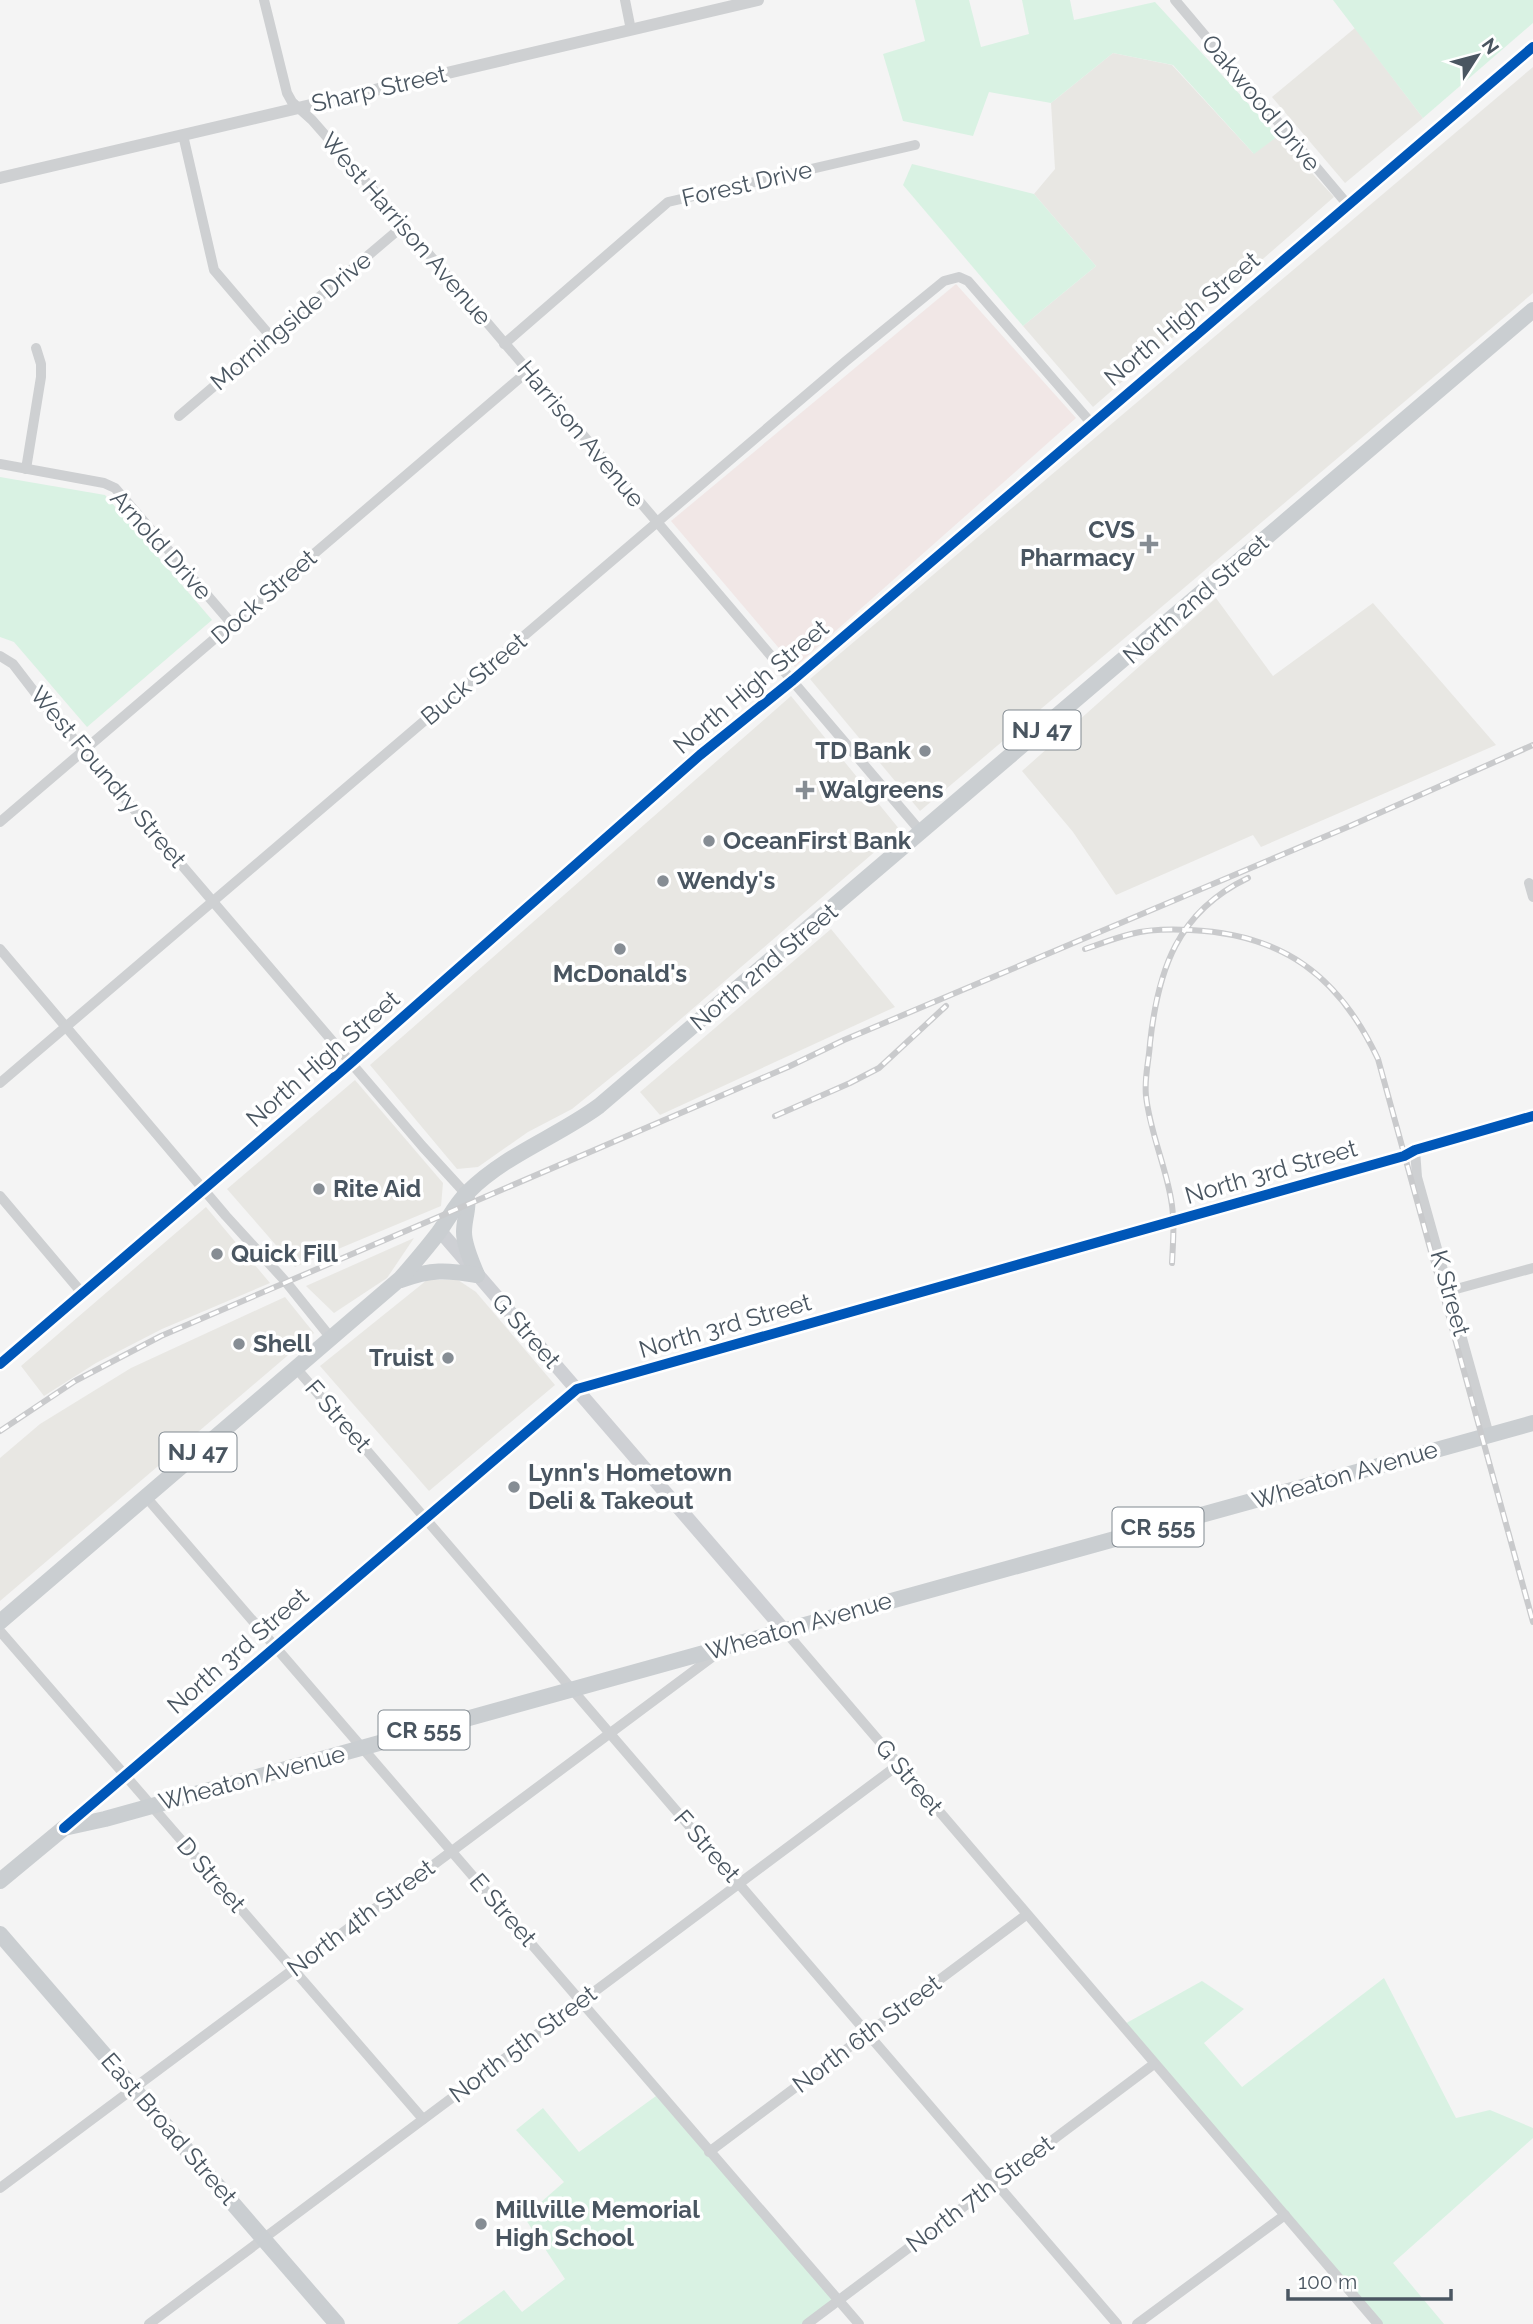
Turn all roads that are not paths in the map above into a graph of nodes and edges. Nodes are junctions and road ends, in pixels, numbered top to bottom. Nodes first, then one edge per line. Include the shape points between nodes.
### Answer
1 (264, 0) edge
2 (625, 0) edge
3 (758, 0) edge
4 (1175, 0) edge
5 (631, 30) junction
6 (1533, 47) edge
7 (299, 108) junction
8 (183, 135) junction
9 (915, 145) dead end
10 (0, 178) edge
11 (1348, 205) junction
12 (404, 225) junction
13 (1533, 310) edge
14 (272, 338) junction
15 (504, 344) junction
16 (36, 348) dead end
17 (528, 371) junction
18 (179, 416) dead end
19 (1092, 424) junction
20 (0, 464) edge
21 (26, 469) junction
22 (657, 524) junction
23 (232, 624) junction
24 (0, 656) edge
25 (793, 680) junction
26 (84, 750) junction
27 (0, 822) edge
28 (922, 833) junction
29 (1529, 883) dead end
30 (1533, 897) edge
31 (213, 901) junction
32 (0, 949) edge
33 (66, 1027) junction
34 (352, 1062) junction
35 (0, 1083) edge
36 (1533, 1116) edge
37 (1415, 1150) junction
38 (204, 1189) junction
39 (466, 1194) junction
40 (0, 1196) edge
41 (440, 1231) junction
42 (1533, 1268) edge
43 (477, 1275) junction
44 (397, 1282) junction
45 (1449, 1291) junction
46 (82, 1293) junction
47 (331, 1338) junction
48 (0, 1364) edge
49 (296, 1368) junction
50 (576, 1390) junction
51 (1533, 1423) edge
52 (1489, 1435) junction
53 (146, 1497) junction
54 (425, 1518) junction
55 (0, 1622) edge
56 (0, 1630) edge
57 (784, 1630) junction
58 (275, 1646) junction
59 (723, 1648) junction
60 (572, 1689) junction
61 (610, 1733) junction
62 (363, 1747) junction
63 (898, 1765) junction
64 (125, 1775) junction
65 (151, 1805) junction
66 (64, 1828) junction
67 (452, 1850) junction
68 (0, 1881) edge
69 (739, 1884) junction
70 (1026, 1915) junction
71 (0, 1934) edge
72 (292, 1970) junction
73 (581, 2001) junction
74 (868, 2034) junction
75 (1154, 2064) junction
76 (134, 2088) junction
77 (423, 2119) junction
78 (709, 2152) junction
79 (996, 2183) junction
80 (0, 2188) edge
81 (1284, 2215) junction
82 (263, 2238) junction
83 (838, 2300) junction
84 (149, 2324) edge
85 (337, 2324) edge
86 (807, 2324) edge
87 (859, 2324) edge
88 (1117, 2324) edge
89 (1137, 2324) edge
90 (1378, 2324) edge

1 - 7 street, West Harrison Avenue via 287,93
2 - 5 street
3 - 5 street, Sharp Street
4 - 11 street, Oakwood Drive
5 - 7 street, Sharp Street
6 - 11 street, North High Street
7 - 8 street, Sharp Street
7 - 12 street, West Harrison Avenue
8 - 10 street, Sharp Street
8 - 14 street via 214,270
9 - 15 street, Forest Drive via 668,202
11 - 19 street, North High Street
12 - 14 street, Morningside Drive
12 - 15 street, West Harrison Avenue
13 - 28 main road, North 2nd Street / NJ 47
14 - 18 street, Morningside Drive
15 - 17 street, Harrison Avenue
16 - 21 street via 41,377
17 - 22 street, Harrison Avenue
17 - 23 street, Dock Street
19 - 22 street, Buck Street via 968,281 950,278 846,360
19 - 25 street, North High Street
20 - 21 street, Arnold Drive
21 - 23 street, Arnold Drive via 115,488
22 - 25 street, Harrison Avenue
22 - 31 street, Buck Street
23 - 26 street, Dock Street
24 - 26 street, West Foundry Street via 13,664
25 - 28 street, Harrison Avenue
25 - 34 street, North High Street via 700,755
26 - 27 street, Dock Street
26 - 31 street, West Foundry Street
28 - 39 main road, North 2nd Street / NJ 47 via 599,1106 514,1156
29 - 30 street
31 - 33 street, Buck Street
31 - 34 street, West Foundry Street
32 - 33 street
33 - 35 street, Buck Street
33 - 38 street
34 - 38 street, North High Street
34 - 39 street, West Foundry Street
36 - 37 street, North 3rd Street
37 - 45 street, K Street via 1417,1177
37 - 50 street, North 3rd Street via 1404,1157
38 - 46 street, North High Street
38 - 47 street
39 - 41 main road, North 2nd Street / NJ 47
39 - 43 main road via 464,1233
40 - 46 street
41 - 43 main road, G Street
41 - 44 main road, North 2nd Street / NJ 47
42 - 45 street
43 - 44 main road via 439,1270
43 - 50 main road, G Street
44 - 47 main road, North 2nd Street / NJ 47
45 - 52 street, K Street
46 - 48 street, North High Street
47 - 49 main road, North 2nd Street / NJ 47
49 - 53 main road, North 2nd Street / NJ 47
49 - 54 street, F Street
50 - 54 street, North 3rd Street
50 - 57 main road, G Street
51 - 52 main road, Wheaton Avenue / CR 555
52 - 57 main road, Wheaton Avenue / CR 555
53 - 55 main road, North 2nd Street / NJ 47
53 - 58 street, E Street
54 - 58 street, North 3rd Street
54 - 60 street, F Street
56 - 64 street, D Street
57 - 59 main road, Wheaton Avenue / CR 555
57 - 63 street, G Street
58 - 62 street, E Street
58 - 64 street, North 3rd Street
59 - 60 main road, Wheaton Avenue / CR 555
59 - 61 street, North 4th Street
60 - 61 street, F Street
60 - 62 main road, Wheaton Avenue / CR 555
61 - 67 street, North 4th Street
61 - 69 street, F Street
62 - 65 main road, Wheaton Avenue / CR 555
62 - 67 street, E Street
63 - 69 street, North 5th Street
63 - 70 street, G Street
64 - 65 street, D Street
64 - 66 street, North 3rd Street
65 - 66 main road, Wheaton Avenue / CR 555
65 - 72 street, D Street
66 - 68 main road, North 3rd Street / CR 555
67 - 72 street, North 4th Street
67 - 73 street, E Street
69 - 73 street, North 5th Street
69 - 74 street, F Street
70 - 74 street, North 6th Street
70 - 75 street, G Street
71 - 76 main road, East Broad Street
72 - 76 street, North 4th Street
72 - 77 street, D Street
73 - 77 street, North 5th Street
73 - 78 street, E Street
74 - 78 street, North 6th Street
74 - 79 street, F Street
75 - 79 street, North 7th Street
75 - 81 street, G Street
76 - 80 street, North 4th Street
76 - 82 main road, East Broad Street
77 - 82 street, North 5th Street
78 - 83 street, E Street
79 - 83 street, North 7th Street
79 - 88 street, F Street
81 - 89 street
81 - 90 street, G Street
82 - 84 street, North 5th Street
82 - 85 main road, East Broad Street
83 - 86 street, North 7th Street
83 - 87 street, E Street

